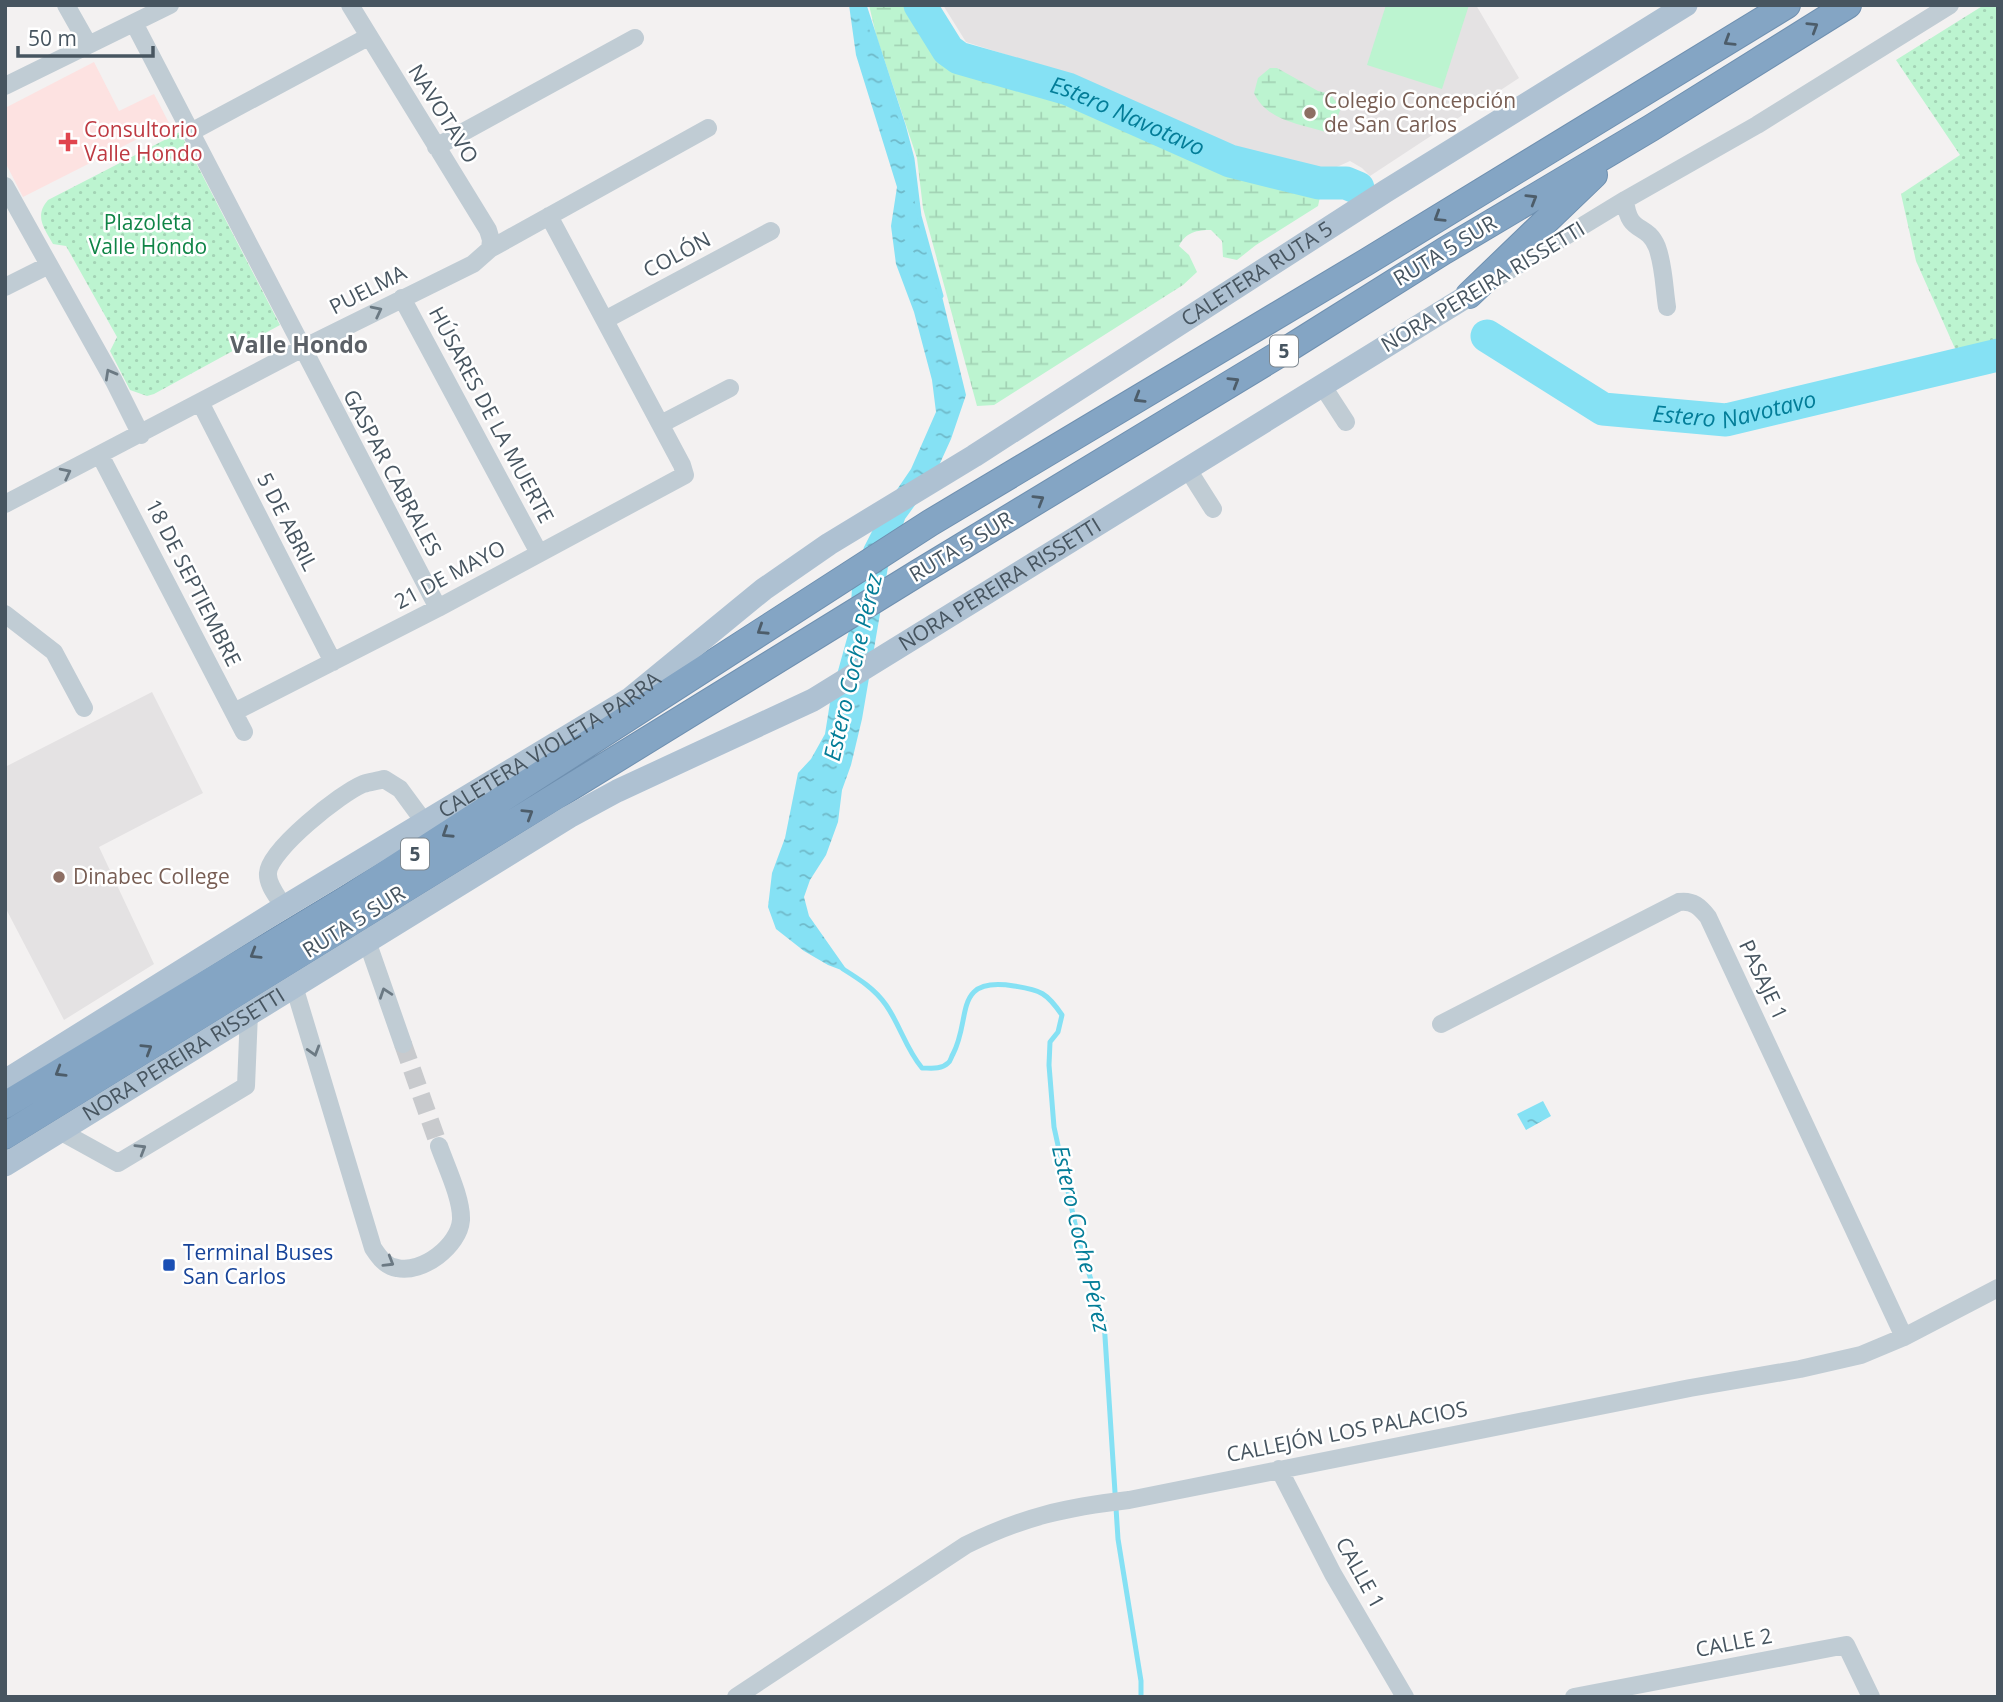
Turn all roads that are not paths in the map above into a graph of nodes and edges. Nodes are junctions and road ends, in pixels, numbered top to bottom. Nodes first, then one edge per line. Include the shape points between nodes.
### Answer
1 (66, 5) edge
2 (170, 5) edge
3 (350, 5) edge
4 (1686, 5) edge
5 (1787, 5) edge
6 (1848, 5) edge
7 (1950, 5) edge
8 (134, 23) junction
9 (368, 37) junction
10 (635, 38) dead end
11 (88, 44) junction
12 (5, 86) edge
13 (708, 128) dead end
14 (1651, 128) junction
15 (191, 132) junction
16 (436, 147) junction
17 (5, 187) edge
18 (1625, 200) junction
19 (549, 216) junction
20 (771, 231) dead end
21 (491, 249) junction
22 (49, 265) junction
23 (5, 288) edge
24 (1469, 295) junction
25 (402, 298) junction
26 (1667, 307) dead end
27 (605, 320) junction
28 (301, 349) junction
29 (1322, 385) junction
30 (730, 388) dead end
31 (200, 402) junction
32 (1346, 422) dead end
33 (661, 424) junction
34 (141, 435) junction
35 (100, 455) junction
36 (1187, 468) junction
37 (5, 504) edge
38 (1213, 509) dead end
39 (829, 544) joint
40 (540, 553) junction
41 (438, 608) junction
42 (5, 614) edge
43 (333, 662) junction
44 (84, 708) dead end
45 (234, 712) junction
46 (244, 732) dead end
47 (425, 822) junction
48 (284, 907) junction
49 (367, 942) junction
50 (294, 986) junction
51 (249, 1013) junction
52 (1441, 1024) dead end
53 (403, 1044) tunnel mouth
54 (5, 1081) edge
55 (5, 1105) edge
56 (60, 1131) junction
57 (5, 1136) edge
58 (439, 1146) tunnel mouth
59 (5, 1165) edge
60 (1998, 1288) edge
61 (1904, 1337) junction
62 (1279, 1469) junction
63 (736, 1697) edge
64 (1405, 1697) edge
65 (1574, 1697) edge
66 (1871, 1697) edge

1 - 11 street
2 - 8 street
3 - 9 street, NAVOTAVO
4 - 39 main road, CALETERA RUTA 5
5 -> 55 highway, RUTA 5 SUR / 5 via 930,523 350,897
14 -> 6 highway, RUTA 5 SUR / 5
7 - 18 street, NORA PEREIRA RISSETTI via 1757,125
8 - 11 street
8 - 15 street, GASPAR CABRALES
9 - 15 street
9 - 16 street, NAVOTAVO
10 - 16 street
11 - 12 street
13 - 19 street, PUELMA
14 - 24 highway via 1573,193
57 -> 14 highway, RUTA 5 SUR / 5
15 - 28 street, GASPAR CABRALES
16 - 21 street, NAVOTAVO via 488,230
17 - 22 street
18 - 24 street, NORA PEREIRA RISSETTI
18 - 26 street via 1632,224 1647,232 1656,246
19 - 21 street, PUELMA
19 - 27 street
20 - 27 street, COLÓN
21 - 25 street, PUELMA via 473,264
22 - 23 street
34 -> 22 street
24 - 29 main road, NORA PEREIRA RISSETTI
28 -> 25 street, PUELMA
25 - 40 street, HÚSARES DE LA MUERTE
27 - 33 street
28 - 31 street, PUELMA
28 - 41 street, GASPAR CABRALES
29 - 32 street
29 - 36 main road, NORA PEREIRA RISSETTI
30 - 33 street
31 - 34 street, PUELMA
31 - 43 street, 5 DE ABRIL
33 - 40 street, 21 DE MAYO via 685,475
34 - 35 street, PUELMA
37 -> 35 street, PUELMA
35 - 45 street, 18 DE SEPTIEMBRE
36 - 38 street
36 - 49 main road, NORA PEREIRA RISSETTI via 813,701 581,810
39 - 47 main road, CALETERA VIOLETA PARRA via 764,589 631,698
40 - 41 street, 21 DE MAYO
41 - 43 street, 21 DE MAYO
42 - 44 street via 54,652
43 - 45 street, 21 DE MAYO
45 - 46 street, 18 DE SEPTIEMBRE
47 - 48 main road, CALETERA VIOLETA PARRA
47 - 48 street via 400,789 384,779 362,784 324,810 270,862 267,875
48 - 54 main road, CALETERA VIOLETA PARRA
49 - 50 main road, NORA PEREIRA RISSETTI
53 -> 49 street
50 - 51 main road, NORA PEREIRA RISSETTI
50 -> 58 street via 373,1248 380,1259 396,1268 414,1268 439,1255 458,1230 458,1202
51 - 56 main road, NORA PEREIRA RISSETTI
56 -> 51 street via 118,1163 246,1086
52 - 61 street, PASAJE 1 via 1679,902 1699,906
56 - 59 main road, NORA PEREIRA RISSETTI
60 - 61 street, CALLEJÓN LOS PALACIOS
61 - 62 street, CALLEJÓN LOS PALACIOS via 1861,1355 1800,1369
62 - 63 street, CALLEJÓN LOS PALACIOS via 1045,1513 998,1530 966,1545
62 - 64 street, CALLE 1 via 1333,1574
65 - 66 street, CALLE 2 via 1846,1645

